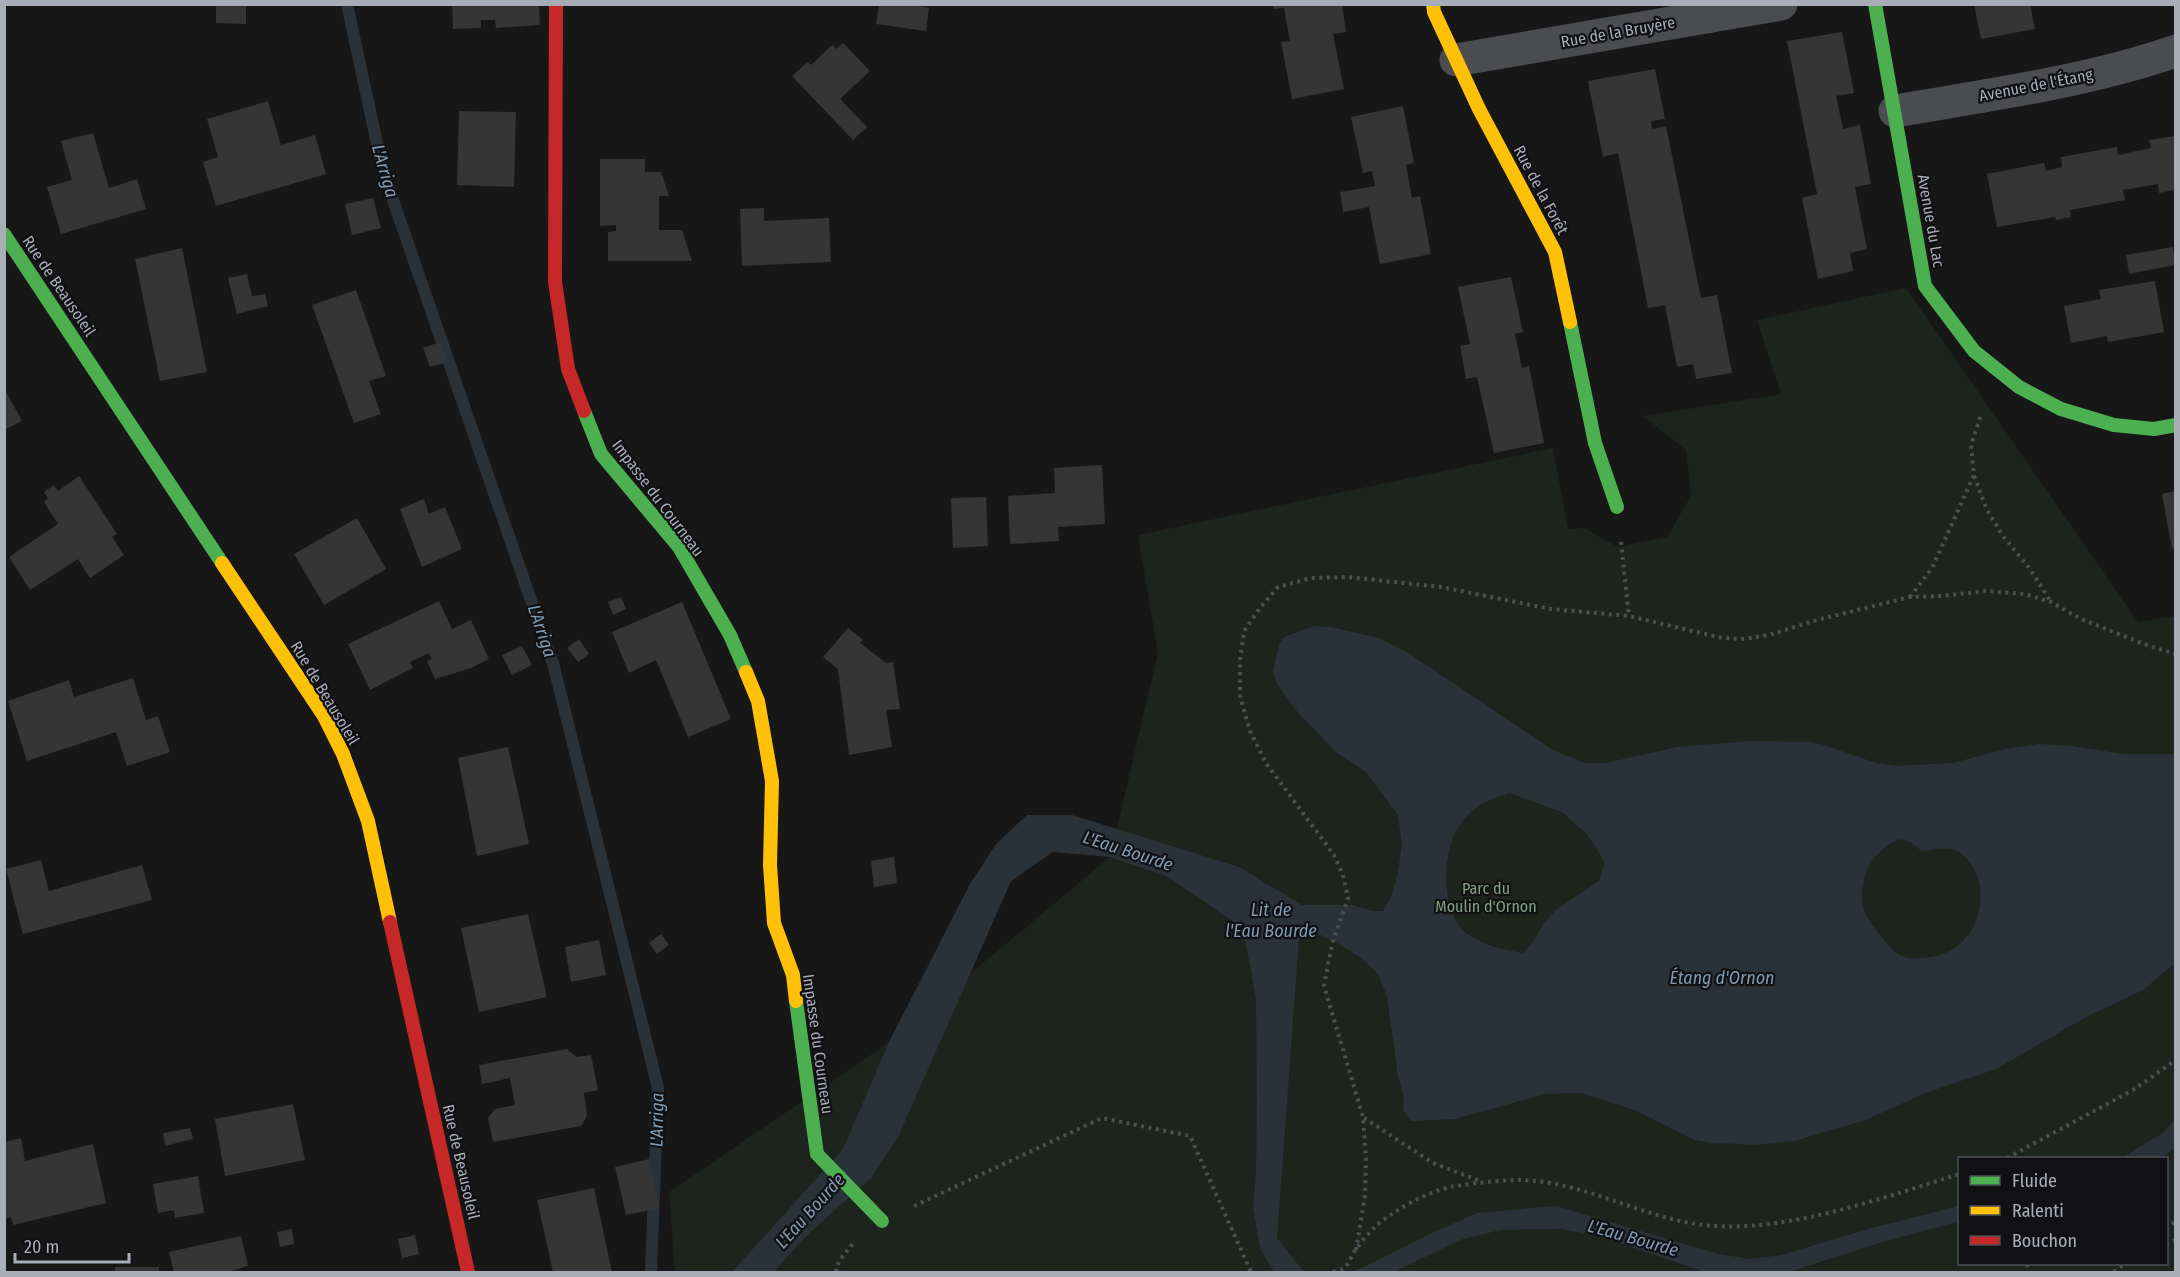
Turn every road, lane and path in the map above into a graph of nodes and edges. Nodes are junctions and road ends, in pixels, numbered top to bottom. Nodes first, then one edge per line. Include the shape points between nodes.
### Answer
1 (556, 4) edge
2 (1433, 4) edge
3 (1781, 4) edge
4 (1875, 4) edge
5 (2175, 51) edge
6 (1456, 60) junction
7 (1895, 111) junction
8 (4, 234) edge
9 (1981, 415) dead end
10 (2175, 425) edge
11 (1974, 475) junction
12 (1617, 507) joint
13 (1910, 597) junction
14 (2051, 602) junction
15 (1629, 616) junction
16 (2175, 654) edge
17 (2175, 1060) edge
18 (1363, 1117) junction
19 (2009, 1157) edge
20 (1958, 1174) edge
21 (1485, 1183) junction
22 (882, 1221) junction
23 (1356, 1250) junction
24 (468, 1272) edge
25 (836, 1272) edge
26 (1251, 1272) edge
27 (1333, 1272) edge

1 - 22 street, Impasse du Courneau via 555,282 568,369 600,454 680,547 730,635 758,701 772,781 770,865 774,923 793,975 817,1154
2 - 6 street, Rue de la Forêt
3 - 6 street, Rue de la Bruyère
4 - 7 street, Avenue du Lac
5 - 7 street, Avenue de l'Étang via 2059,82
6 - 12 street, Rue de la Forêt via 1555,252 1594,442
7 - 10 street, Avenue du Lac via 1926,286 1974,351 2019,387 2061,410 2114,425 2154,429
8 - 24 street, Rue de Beausoleil via 317,706 342,750 368,821
9 - 11 path via 1971,446
11 - 13 path via 1932,568
11 - 14 path via 1987,510
12 - 15 path
13 - 14 path via 1986,591 2025,594
13 - 15 path via 1769,636 1744,639 1722,638
14 - 16 path via 2081,620
15 - 18 path via 1551,609 1441,587 1348,577 1311,578 1278,587 1244,631 1240,696 1250,731 1266,764 1334,855 1343,875 1348,898 1332,944 1324,986
17 - 19 path via 2133,1090
18 - 21 path via 1434,1163
18 - 23 path via 1365,1196
20 - 21 path via 1829,1212 1744,1226 1672,1220 1565,1186 1535,1181
21 - 23 path via 1448,1188 1412,1202 1375,1227
22 - 25 path via 848,1249
22 - 26 path via 1102,1118 1190,1137
23 - 27 path via 1345,1268

